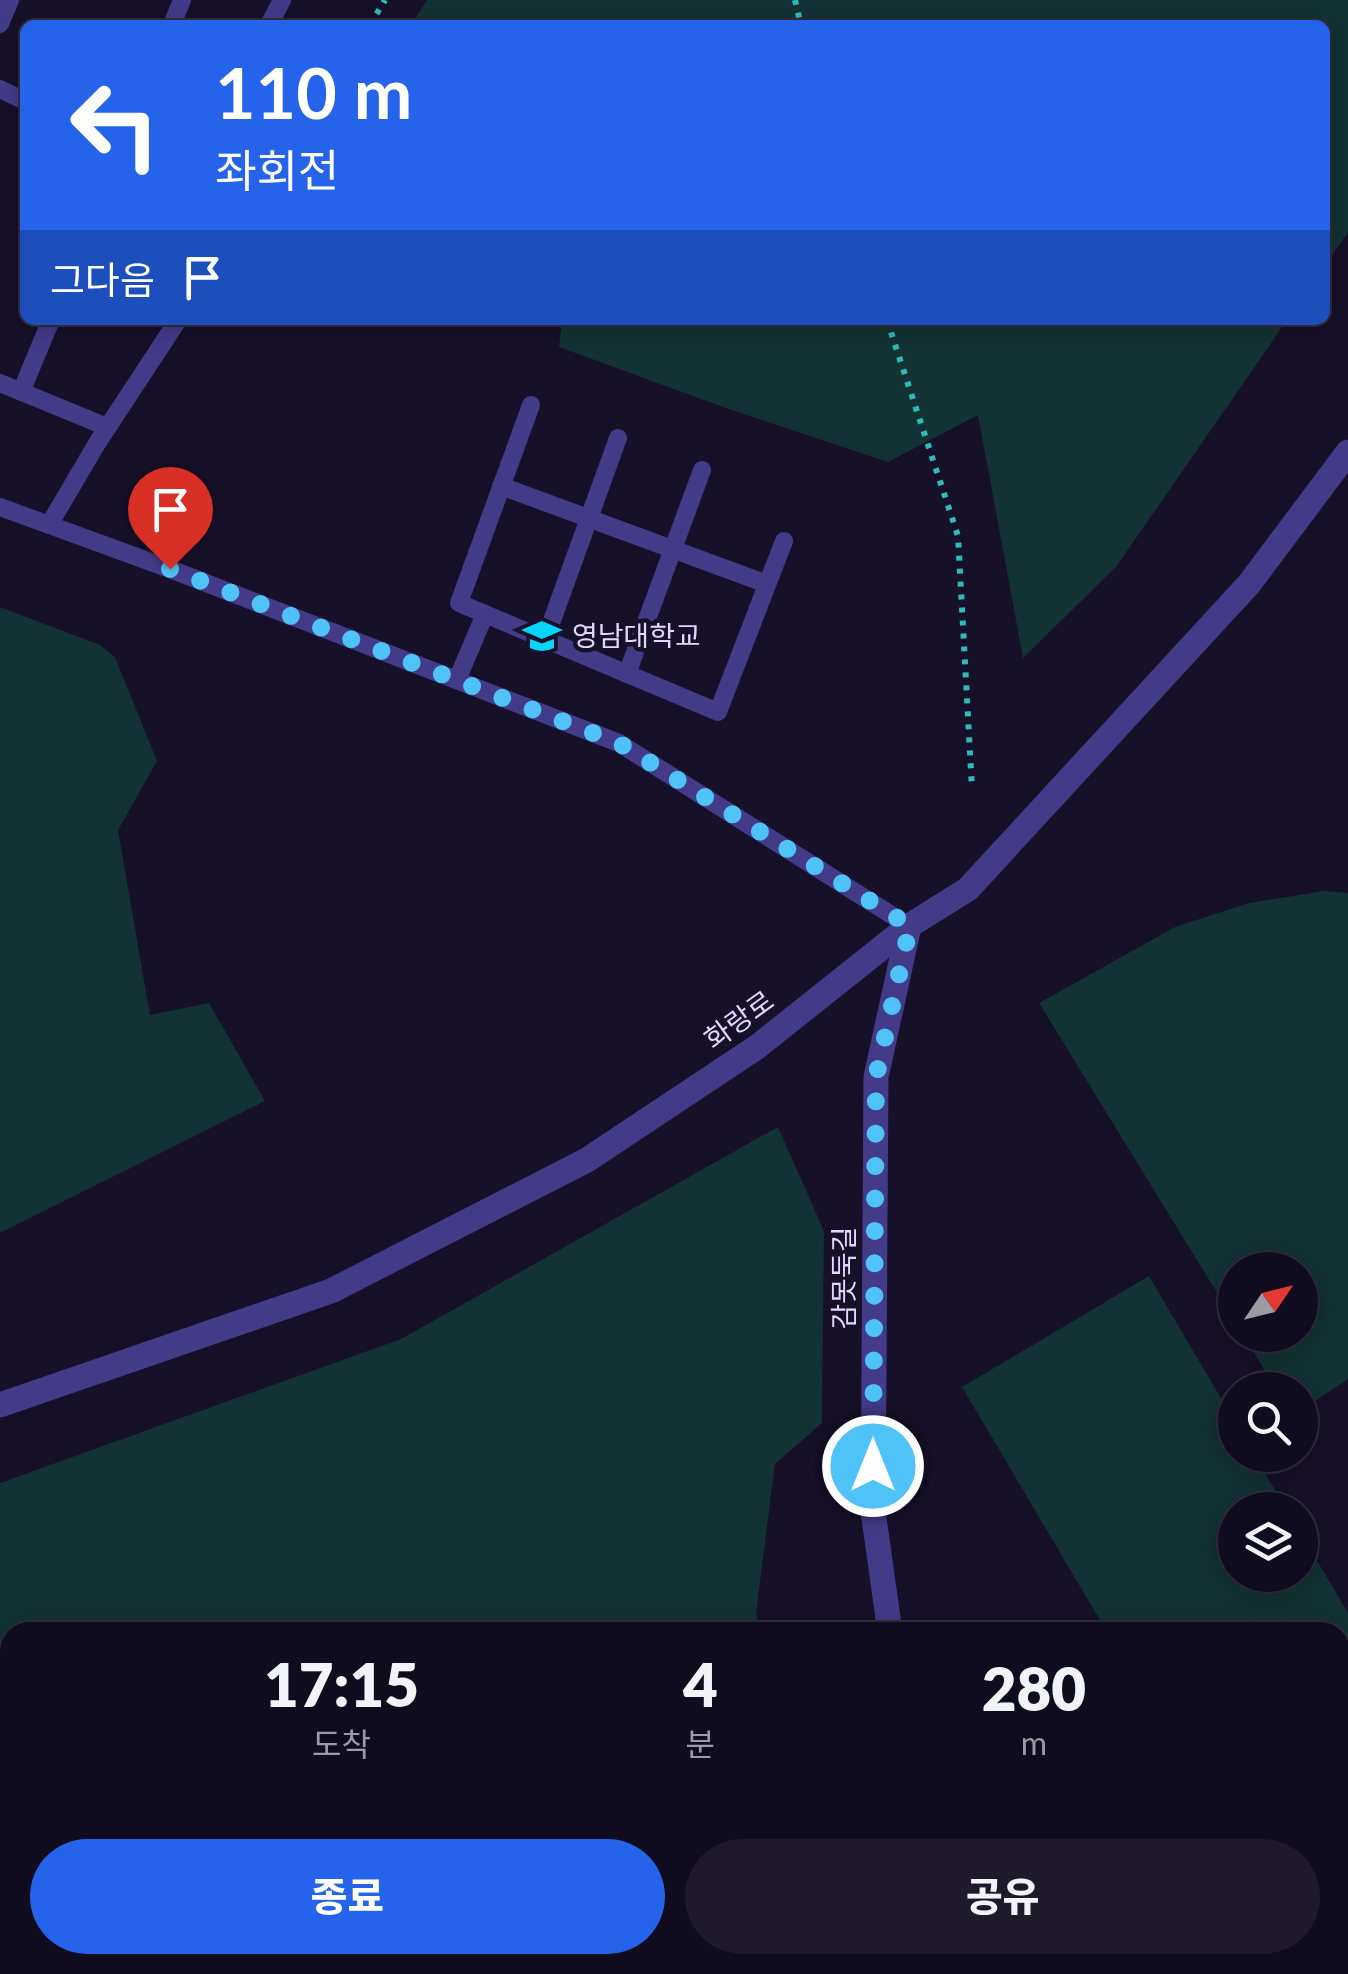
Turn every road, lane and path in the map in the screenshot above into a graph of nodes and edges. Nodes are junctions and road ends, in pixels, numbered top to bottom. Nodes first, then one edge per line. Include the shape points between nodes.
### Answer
1 (10, 0) edge
2 (0, 24) edge
3 (49, 325) edge
4 (175, 325) edge
5 (889, 325) edge
6 (0, 384) edge
7 (21, 392) junction
8 (531, 405) dead end
9 (107, 427) junction
10 (618, 438) dead end
11 (1348, 452) edge
12 (702, 470) dead end
13 (501, 486) junction
14 (0, 506) edge
15 (590, 518) junction
16 (50, 525) junction
17 (784, 540) dead end
18 (673, 548) junction
19 (767, 584) junction
20 (486, 614) junction
21 (546, 640) junction
22 (628, 674) junction
23 (457, 680) junction
24 (972, 788) dead end
25 (910, 926) junction
26 (0, 1405) edge
27 (889, 1622) edge

1 - 2 lane
3 - 7 lane
4 - 9 lane
5 - 24 path via 958,536
6 - 7 lane
7 - 9 lane
8 - 13 lane
9 - 16 lane
10 - 15 lane
11 - 25 street, 화랑로 via 1236,599 968,889
12 - 18 lane
13 - 15 lane
13 - 20 lane via 459,602
14 - 16 lane
15 - 18 lane
15 - 21 lane
16 - 23 lane
17 - 19 lane
18 - 19 lane
18 - 22 lane
19 - 22 lane via 718,712
20 - 21 lane
20 - 23 lane
21 - 22 lane
23 - 25 lane via 619,743
25 - 26 street, 화랑로 via 758,1047 587,1160 332,1291
25 - 27 street, 감못둑길 via 876,1077 873,1511

